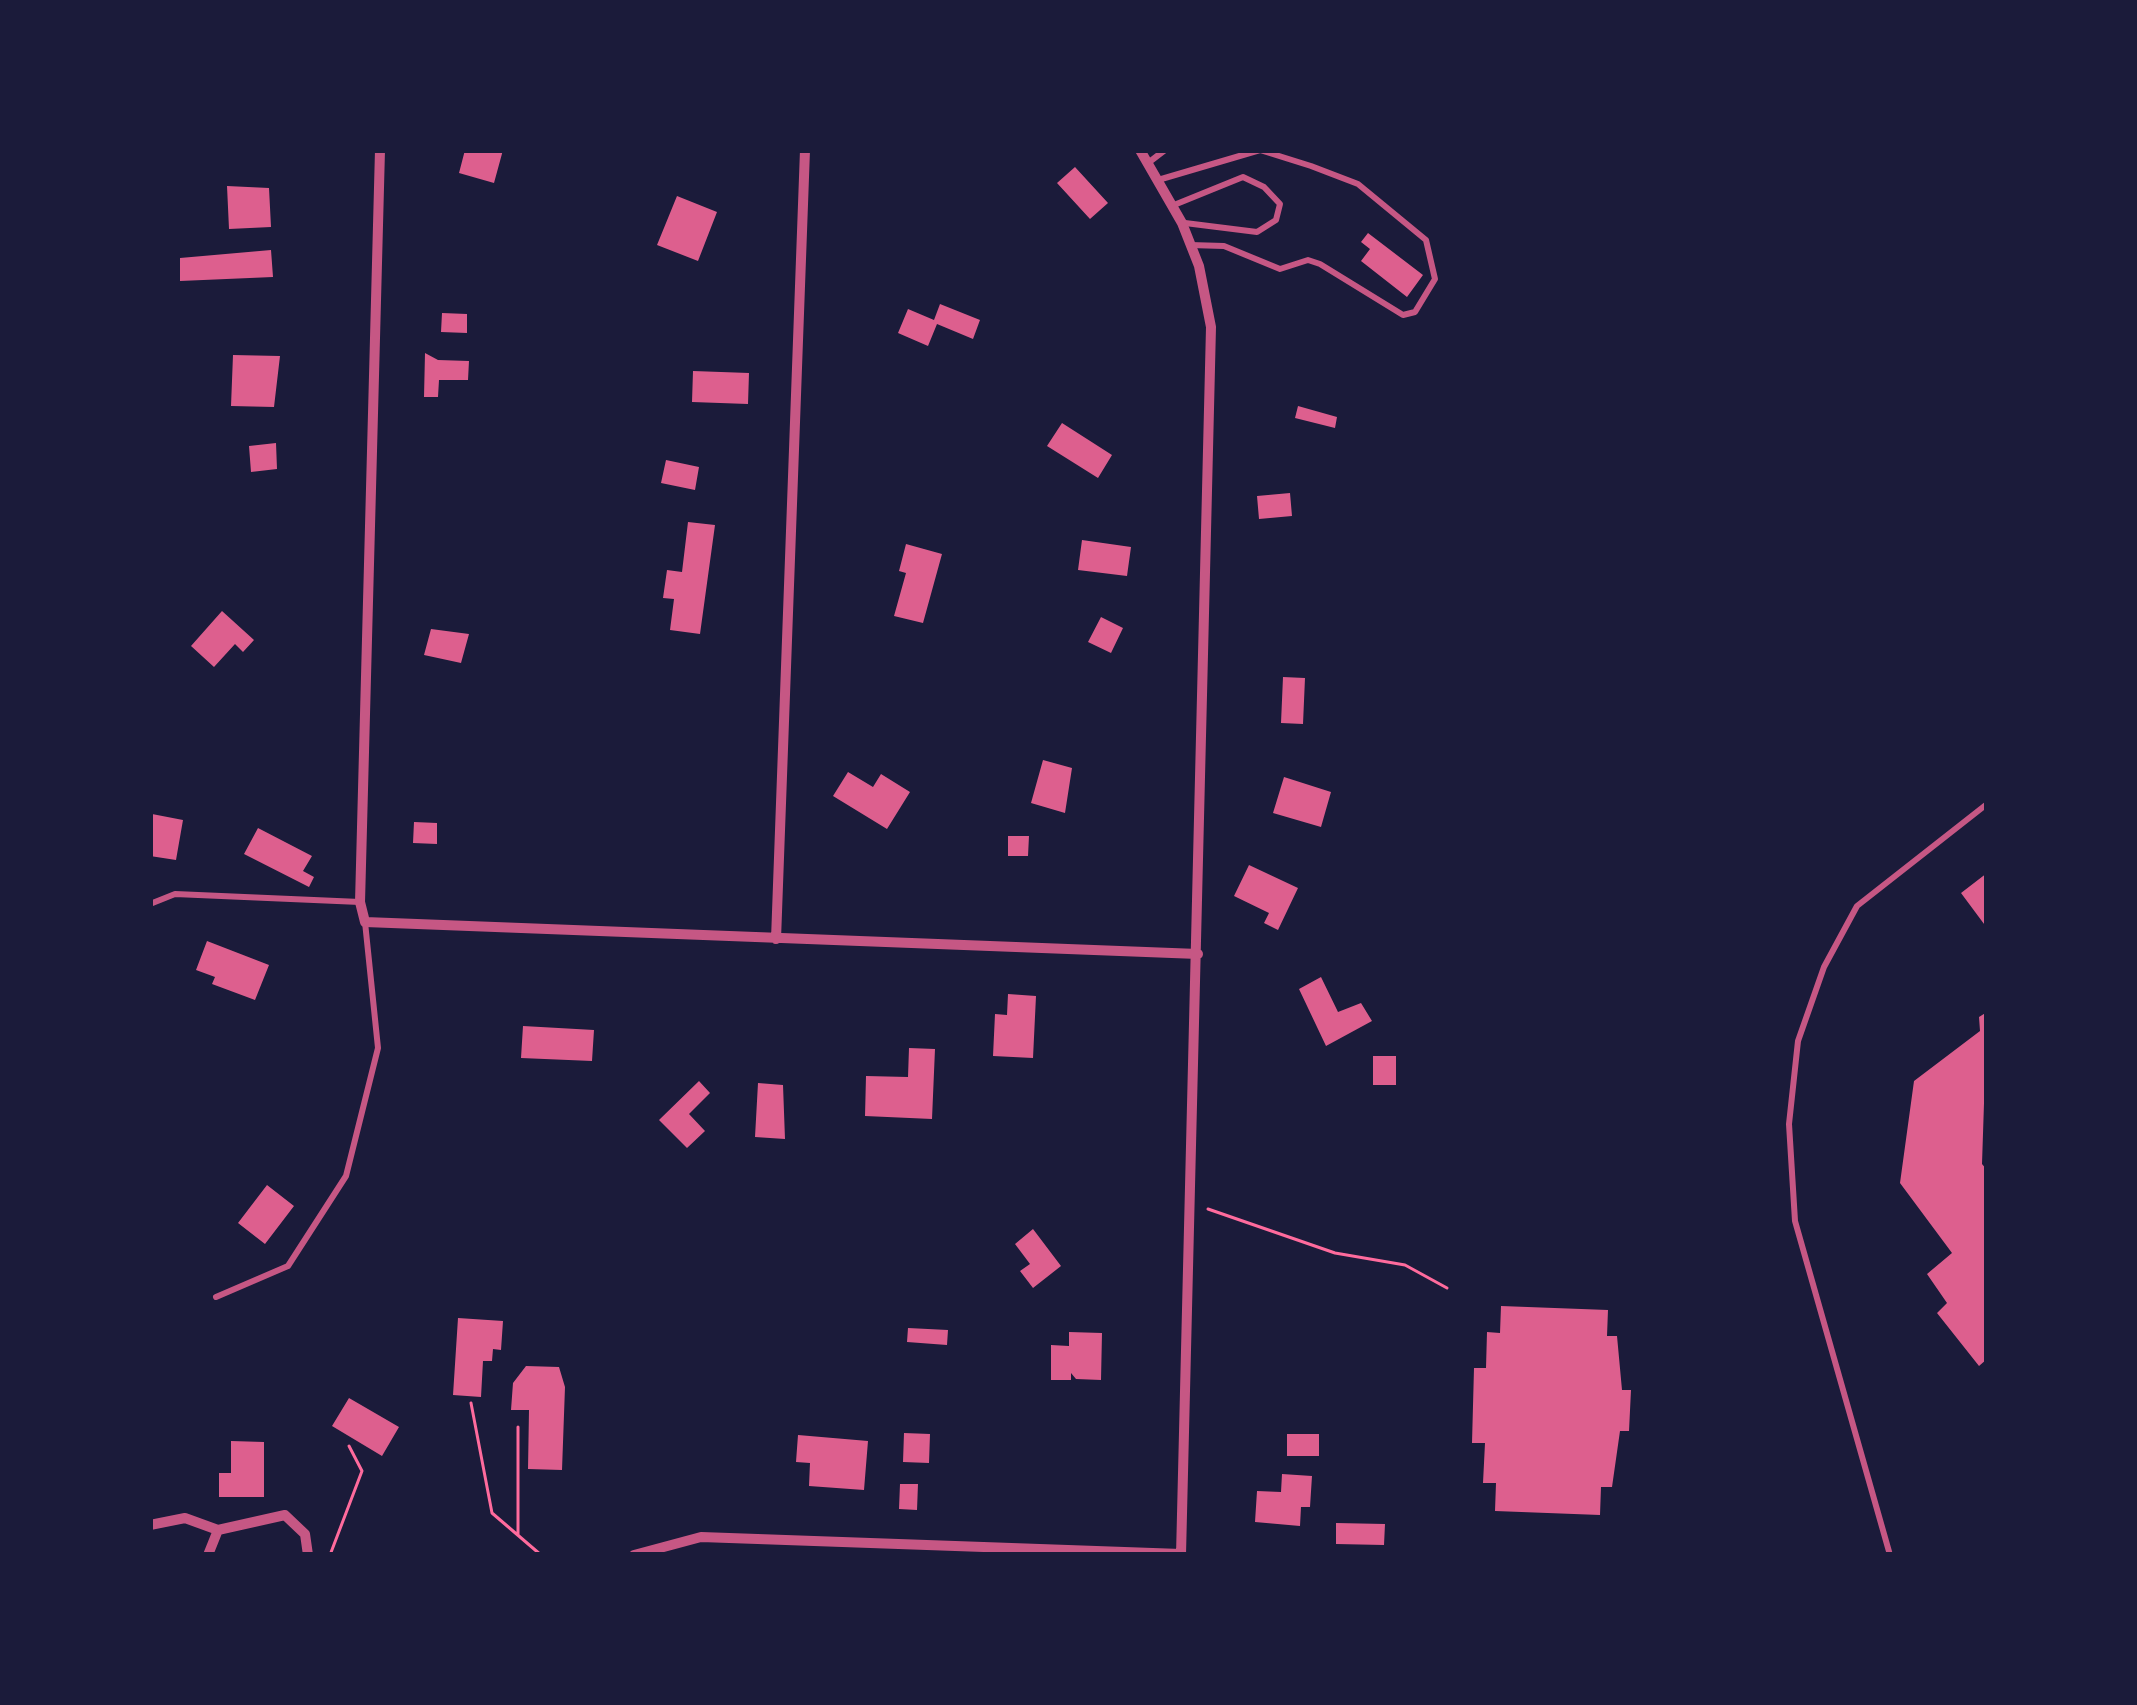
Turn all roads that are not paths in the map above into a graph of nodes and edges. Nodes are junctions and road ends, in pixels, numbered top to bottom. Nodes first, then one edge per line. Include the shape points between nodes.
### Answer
1 (380, 150) edge
2 (805, 150) edge
3 (1140, 150) edge
4 (1165, 150) edge
5 (1148, 163) junction
6 (1158, 180) junction
7 (1174, 205) junction
8 (1183, 223) junction
9 (1190, 245) junction
10 (1987, 804) edge
11 (360, 902) junction
12 (150, 904) edge
13 (365, 922) junction
14 (776, 939) junction
15 (1198, 954) junction
16 (216, 1297) dead end
17 (150, 1525) edge
18 (218, 1530) junction
19 (1181, 1554) edge
20 (208, 1555) edge
21 (308, 1555) edge
22 (634, 1555) edge
23 (1890, 1555) edge

1 - 11 street
2 - 14 street
3 - 5 street
4 - 5 lane
5 - 6 street
6 - 7 street
6 - 9 lane via 1260,150 1311,166 1358,184 1426,240 1435,279 1415,312 1403,315 1319,263 1280,269 1224,246
7 - 8 street
7 - 8 lane via 1243,177 1280,204 1276,220 1257,232
8 - 9 street
9 - 15 street via 1211,327
10 - 23 lane via 1857,906 1798,1041 1789,1124 1795,1221
11 - 12 lane via 175,894
11 - 13 street
13 - 14 street
13 - 16 lane via 378,1048 346,1176 288,1266
14 - 15 street
15 - 19 street
17 - 18 street via 184,1518
18 - 20 street
18 - 21 street via 286,1515 304,1534
19 - 22 street via 701,1537

